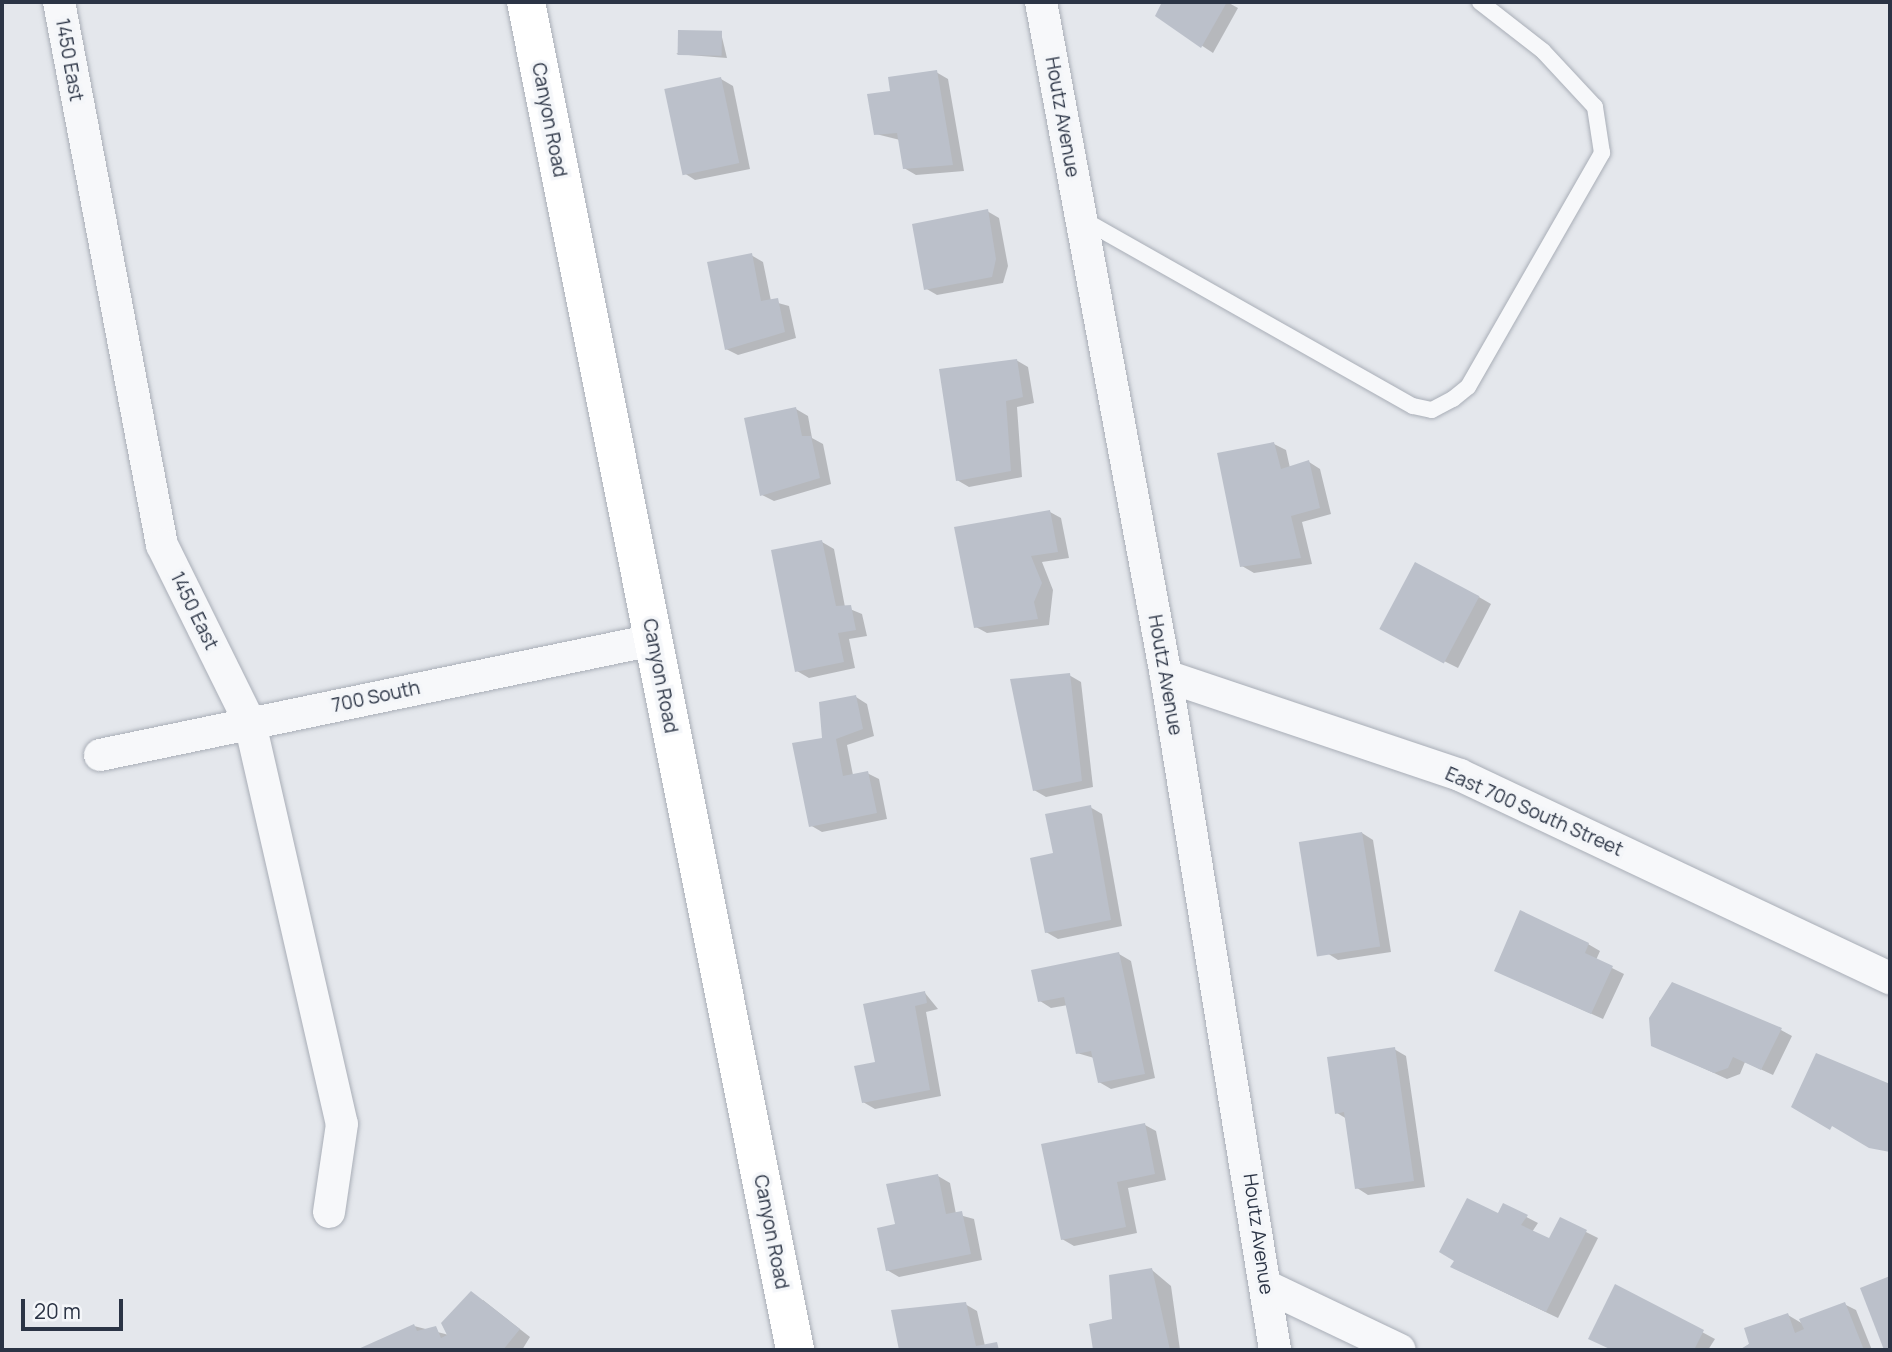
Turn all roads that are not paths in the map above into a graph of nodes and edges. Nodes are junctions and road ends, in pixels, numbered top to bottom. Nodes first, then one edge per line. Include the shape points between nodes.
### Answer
1 (59, 2) edge
2 (526, 2) edge
3 (1041, 2) edge
4 (1480, 2) edge
5 (1080, 217) junction
6 (653, 640) junction
7 (1166, 676) junction
8 (250, 723) junction
9 (100, 755) dead end
10 (1890, 978) edge
11 (329, 1212) dead end
12 (1266, 1286) junction
13 (795, 1350) edge
14 (1275, 1350) edge
15 (1400, 1350) edge

1 - 8 street, 1450 East via 162,545
2 - 6 main road, Canyon Road
3 - 5 street, Houtz Avenue
4 - 5 lane via 1543,51 1595,107 1602,153 1468,387 1453,399 1432,410 1413,406
5 - 7 street, Houtz Avenue
6 - 8 street, 700 South
6 - 13 main road, Canyon Road
7 - 10 street, East 700 South Street via 1460,775
7 - 12 street, Houtz Avenue
8 - 9 street, 700 South
8 - 11 street, 1450 East via 342,1124
12 - 14 street, Houtz Avenue
12 - 15 street

